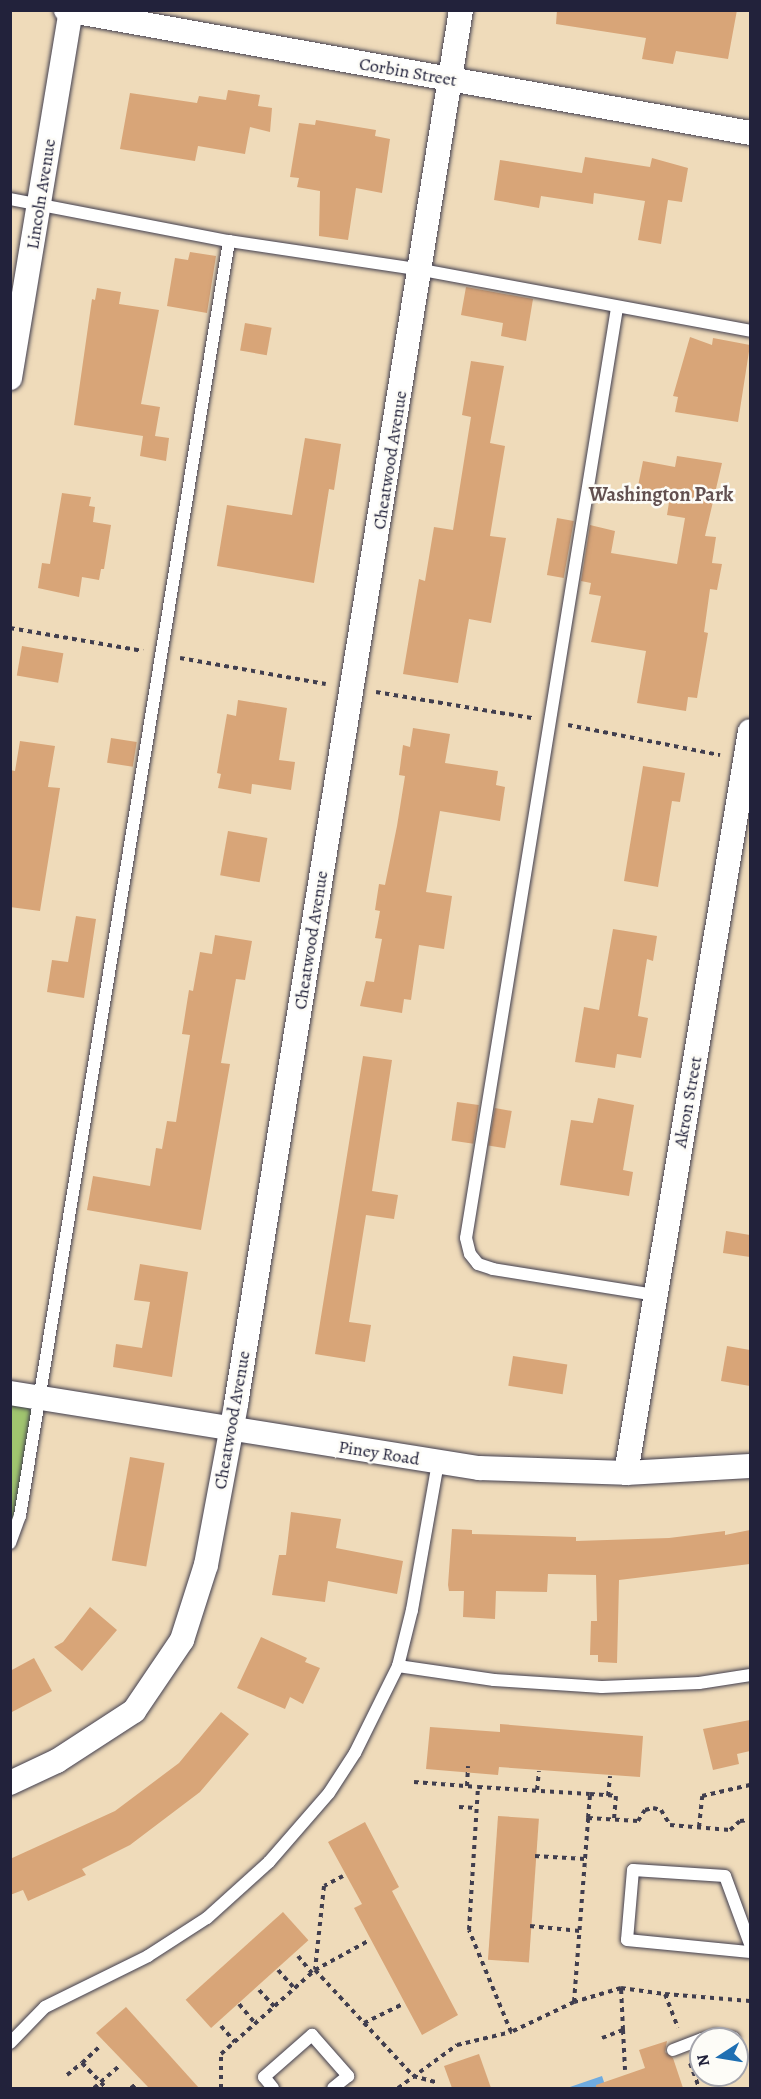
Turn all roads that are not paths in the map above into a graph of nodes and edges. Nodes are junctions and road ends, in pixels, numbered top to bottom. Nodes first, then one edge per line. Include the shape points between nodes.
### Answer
1 (461, 10) edge
2 (69, 11) edge
3 (451, 80) junction
4 (750, 133) edge
5 (10, 199) edge
6 (39, 204) junction
7 (229, 241) junction
8 (422, 270) junction
9 (617, 308) junction
10 (750, 331) edge
11 (10, 378) edge
12 (750, 731) edge
13 (655, 1295) junction
14 (10, 1393) edge
15 (39, 1398) junction
16 (232, 1430) junction
17 (438, 1463) junction
18 (750, 1466) edge
19 (626, 1473) junction
20 (10, 1543) edge
21 (398, 1666) junction
22 (750, 1675) edge
23 (10, 1783) edge
24 (750, 1944) edge
25 (750, 1952) edge
26 (10, 2043) edge
27 (689, 2044) edge
28 (679, 2048) road end
29 (273, 2088) edge
30 (333, 2088) edge

1 - 3 street, Cheatwood Avenue
2 - 3 street, Corbin Street
2 - 6 street, Lincoln Avenue
3 - 4 street, Corbin Street
3 - 8 street, Cheatwood Avenue
5 - 6 lane
6 - 7 lane
6 - 11 street, Lincoln Avenue
7 - 8 lane
7 - 15 lane
8 - 9 lane
8 - 16 street, Cheatwood Avenue
9 - 10 lane
9 - 13 lane via 466,1238 470,1254 478,1263 493,1269
12 - 13 street, Akron Street
13 - 19 street, Akron Street
14 - 15 street, Piney Road
15 - 16 street, Piney Road
15 - 20 lane via 20,1516
16 - 17 street, Piney Road
16 - 23 street, Cheatwood Avenue via 206,1565 182,1640 134,1711 57,1761
17 - 19 street, Piney Road via 520,1471
17 - 21 lane
18 - 19 street, Piney Road
21 - 22 lane via 494,1680 602,1687 699,1683
21 - 26 lane via 355,1753 269,1862 207,1918 148,1956 45,2007
24 - 25 lane via 725,1876 633,1870 627,1940
27 - 28 lane
29 - 30 lane via 264,2077 312,2035 348,2076

